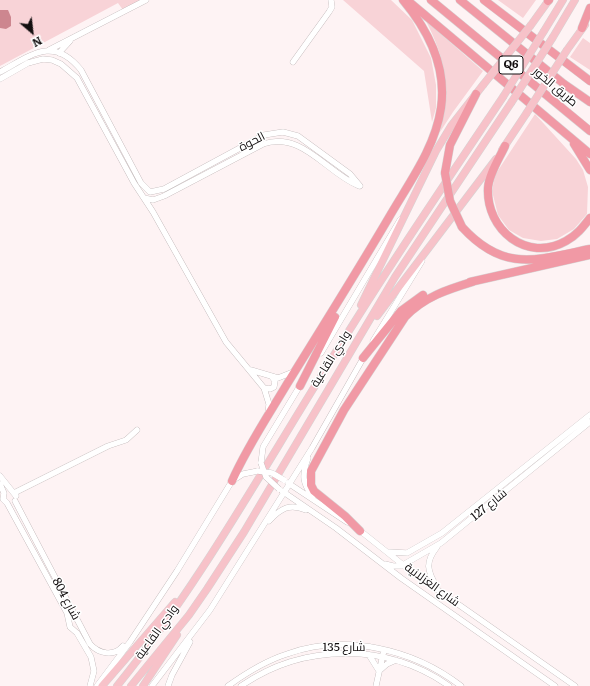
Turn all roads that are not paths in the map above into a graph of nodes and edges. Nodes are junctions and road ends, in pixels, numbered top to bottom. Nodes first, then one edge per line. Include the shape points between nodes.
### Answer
1 (146, 0) edge
2 (331, 0) edge
3 (403, 0) edge
4 (407, 0) edge
5 (431, 0) edge
6 (460, 0) edge
7 (484, 0) edge
8 (549, 0) edge
9 (563, 0) edge
10 (575, 0) edge
11 (590, 8) edge
12 (590, 18) edge
13 (582, 28) junction
14 (70, 41) junction
15 (49, 50) junction
16 (59, 53) junction
17 (293, 62) dead end
18 (0, 72) edge
19 (0, 79) edge
20 (590, 81) edge
21 (476, 94) junction
22 (590, 102) edge
23 (590, 131) edge
24 (566, 134) junction
25 (505, 146) junction
26 (590, 154) edge
27 (590, 170) edge
28 (350, 174) junction
29 (346, 179) junction
30 (146, 190) junction
31 (144, 198) junction
32 (407, 210) junction
33 (590, 218) edge
34 (447, 225) junction
35 (590, 249) edge
36 (590, 255) edge
37 (475, 281) junction
38 (344, 294) junction
39 (348, 332) junction
40 (359, 338) junction
41 (364, 358) junction
42 (248, 369) junction
43 (297, 369) junction
44 (272, 377) junction
45 (300, 386) junction
46 (264, 388) junction
47 (590, 415) edge
48 (268, 417) junction
49 (590, 422) edge
50 (137, 430) dead end
51 (312, 448) junction
52 (261, 471) junction
53 (0, 476) edge
54 (232, 481) junction
55 (0, 484) edge
56 (289, 484) junction
57 (281, 491) junction
58 (4, 493) junction
59 (14, 496) junction
60 (315, 500) junction
61 (7, 503) junction
62 (318, 516) junction
63 (259, 531) junction
64 (360, 531) junction
65 (434, 539) junction
66 (438, 545) junction
67 (386, 551) junction
68 (380, 562) junction
69 (404, 564) junction
70 (197, 574) junction
71 (439, 591) junction
72 (189, 614) junction
73 (137, 631) junction
74 (195, 631) junction
75 (384, 650) junction
76 (368, 654) junction
77 (382, 657) junction
78 (396, 660) junction
79 (379, 671) junction
80 (90, 686) edge
81 (97, 686) edge
82 (102, 686) edge
83 (117, 686) edge
84 (131, 686) edge
85 (143, 686) edge
86 (152, 686) edge
87 (168, 686) edge
88 (228, 686) edge
89 (241, 686) edge
90 (376, 686) edge
91 (449, 686) edge
92 (460, 686) edge
93 (555, 686) edge
94 (575, 686) edge

1 - 14 street
2 - 17 street via 329,12
3 - 38 highway via 423,28 439,64 441,108 421,163
4 - 24 highway
5 - 23 highway, طريق الخور / Q6
6 - 22 highway, طريق الخور / Q6
7 - 20 highway
8 - 21 main road, bridge
9 - 39 main road, وادي القاعية, bridge via 503,97
10 - 40 main road, وادي القاعية, bridge via 511,103 395,277
11 - 13 highway
12 - 13 main road
13 - 25 main road, bridge
14 - 15 street
14 - 16 street
15 - 16 street
15 - 18 street via 37,52
16 - 30 street via 81,70
19 - 31 street via 28,63 43,59 52,60 67,68 77,78
21 - 32 main road via 443,138
21 - 35 highway, bridge via 450,145 445,174 450,201 462,227 484,247 511,258 541,260
24 - 26 highway
24 - 27 highway
25 - 33 highway via 488,186 493,218 502,231 514,241 531,247 549,247 566,242 580,231
25 - 34 main road
28 - 29 street
28 - 29 street, الحوة via 360,186
28 - 30 street, الحوة via 298,136 278,132 258,138 164,189 154,192
29 - 31 street, الحوة via 299,146 278,140 262,144 164,196 153,200
30 - 31 street
31 - 42 street via 226,342
32 - 39 main road
32 - 45 street, وادي القاعية
34 - 40 main road
34 - 41 street via 397,300
36 - 37 highway
37 - 41 highway via 435,290 411,302 400,311
37 - 64 highway via 439,292 418,304 405,317 344,410 310,471 314,491
38 - 43 highway
38 - 45 highway
39 - 70 main road, وادي القاعية via 244,503
40 - 72 main road, وادي القاعية via 244,532
41 - 51 street
42 - 44 street
42 - 46 street
43 - 44 street via 287,376
43 - 48 highway
44 - 46 street via 275,381 274,387
45 - 52 street, وادي القاعية, bridge via 263,447
46 - 48 street via 269,404
47 - 65 street, شارع 127
48 - 54 highway
49 - 66 street, شارع 127
50 - 59 street via 126,440 108,446
51 - 56 street
51 - 60 street via 304,469 304,480
52 - 54 street via 243,474
52 - 56 street, bridge via 272,473
52 - 57 street, bridge
53 - 59 street, شارع 804
54 - 73 street, وادي القاعية
55 - 58 street
56 - 57 street
56 - 60 street, شارع الغزلانية
57 - 62 street, شارع الغزلانية
57 - 63 street
58 - 59 street
58 - 61 street, شارع 804 via 3,499
59 - 61 street via 11,503
59 - 73 street, شارع 804 via 93,648 106,653 116,652
60 - 64 street, شارع الغزلانية
61 - 80 street, شارع 804 via 67,613 70,628 77,633 89,652 94,671
62 - 63 street via 302,508 286,507 275,514
62 - 68 street, شارع الغزلانية
63 - 74 street
64 - 67 street, شارع الغزلانية
65 - 66 street
65 - 67 street, شارع 127 via 407,553
66 - 69 street, شارع 127
66 - 71 street via 427,567
67 - 69 street, شارع الغزلانية
68 - 69 street via 393,566
68 - 93 street, شارع الغزلانية
69 - 71 street, شارع الغزلانية
70 - 82 main road via 164,616
70 - 83 main road, وادي القاعية via 166,623
71 - 94 street, شارع الغزلانية
72 - 84 main road, وادي القاعية
72 - 85 main road via 166,654
73 - 81 street, وادي القاعية
74 - 86 street
74 - 87 street
75 - 77 street
75 - 88 street, شارع 135 via 339,645 294,651 266,662
75 - 92 street, شارع 135 via 431,666
76 - 77 street, شارع 135
76 - 79 street
76 - 89 street, شارع 135 via 332,653 303,657 266,671
77 - 78 street, شارع 135
77 - 79 street
78 - 79 street
78 - 91 street, شارع 135 via 425,671
79 - 90 street

